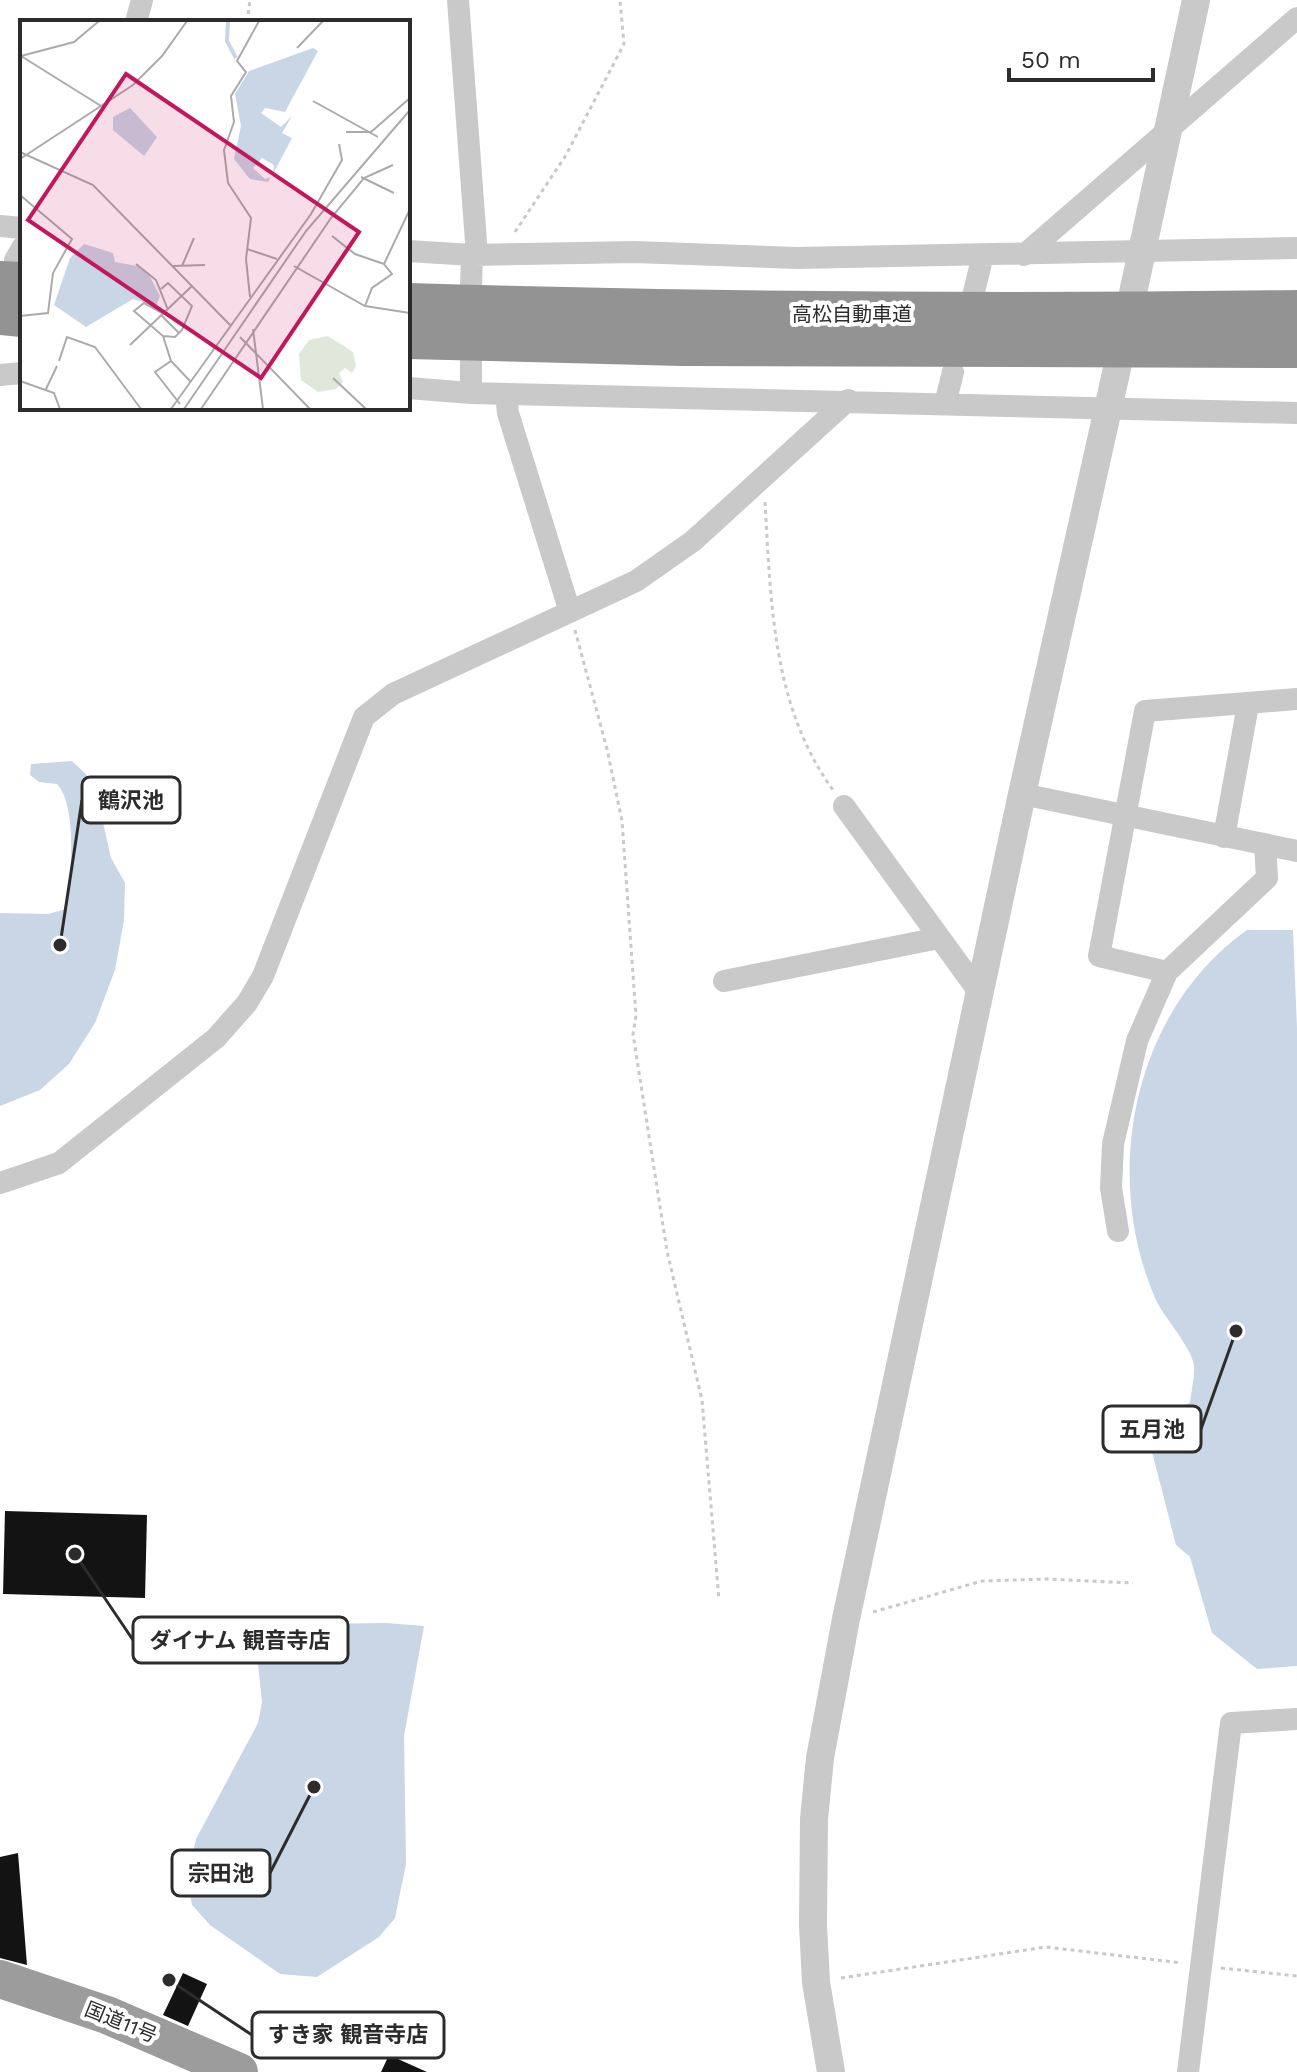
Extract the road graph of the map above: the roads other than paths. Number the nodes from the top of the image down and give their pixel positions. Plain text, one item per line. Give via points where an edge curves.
1 (142, 0) edge
2 (458, 0) edge
3 (1196, 0) edge
4 (1297, 18) edge
5 (137, 20) edge
6 (1168, 128) junction
7 (0, 226) edge
8 (20, 228) edge
9 (1297, 248) edge
10 (410, 251) edge
11 (1141, 252) junction
12 (474, 255) junction
13 (983, 255) junction
14 (1024, 255) junction
15 (471, 287) dead end
16 (1133, 293) dead end
17 (973, 296) dead end
18 (410, 304) edge
19 (1297, 311) edge
20 (0, 314) edge
21 (20, 316) edge
22 (410, 338) edge
23 (1297, 347) edge
24 (471, 359) dead end
25 (1118, 364) dead end
26 (953, 372) dead end
27 (20, 373) edge
28 (0, 375) edge
29 (410, 388) edge
30 (471, 393) junction
31 (506, 394) junction
32 (848, 400) junction
33 (945, 404) junction
34 (1106, 409) junction
35 (1297, 413) edge
36 (570, 612) junction
37 (1297, 699) edge
38 (1248, 705) junction
39 (1022, 794) junction
40 (844, 806) road end
41 (1124, 816) junction
42 (1224, 837) junction
43 (1265, 845) junction
44 (1297, 851) edge
45 (939, 938) junction
46 (1167, 972) junction
47 (724, 981) dead end
48 (979, 992) junction
49 (0, 1183) edge
50 (1118, 1231) dead end
51 (1297, 1719) edge
52 (0, 1979) edge
53 (239, 2072) edge
54 (831, 2072) edge
55 (1188, 2072) edge

1 - 5 street
2 - 12 street
3 - 6 street
4 - 6 street
6 - 11 street
6 - 14 street
7 - 8 street
9 - 11 street
10 - 12 street
11 - 14 street
11 - 16 street
12 - 13 street
12 - 15 street
13 - 14 street
13 - 17 street
18 - 19 highway, 高松自動車道 via 710,313
20 - 21 highway
22 - 23 highway, 高松自動車道 via 697,346
24 - 30 street
25 - 34 street
26 - 33 street
27 - 28 street
29 - 30 street
30 - 31 street
31 - 32 street
31 - 36 street
32 - 33 street
32 - 36 street via 693,541 636,581
33 - 34 street
34 - 35 street
34 - 39 street
36 - 49 street via 393,694 364,717 263,976 247,1003 216,1038 59,1163
37 - 38 street
38 - 41 street via 1145,711
38 - 42 street
39 - 41 street
39 - 48 street
40 - 45 street
41 - 42 street
41 - 46 street via 1099,956
42 - 43 street
43 - 44 street
43 - 46 street via 1267,878
45 - 47 street
45 - 48 street
46 - 50 street via 1137,1041 1113,1144 1111,1188
48 - 54 street via 820,1758 814,1819 816,1982
51 - 55 street via 1231,1723
52 - 53 highway, 国道11号 via 107,2015

